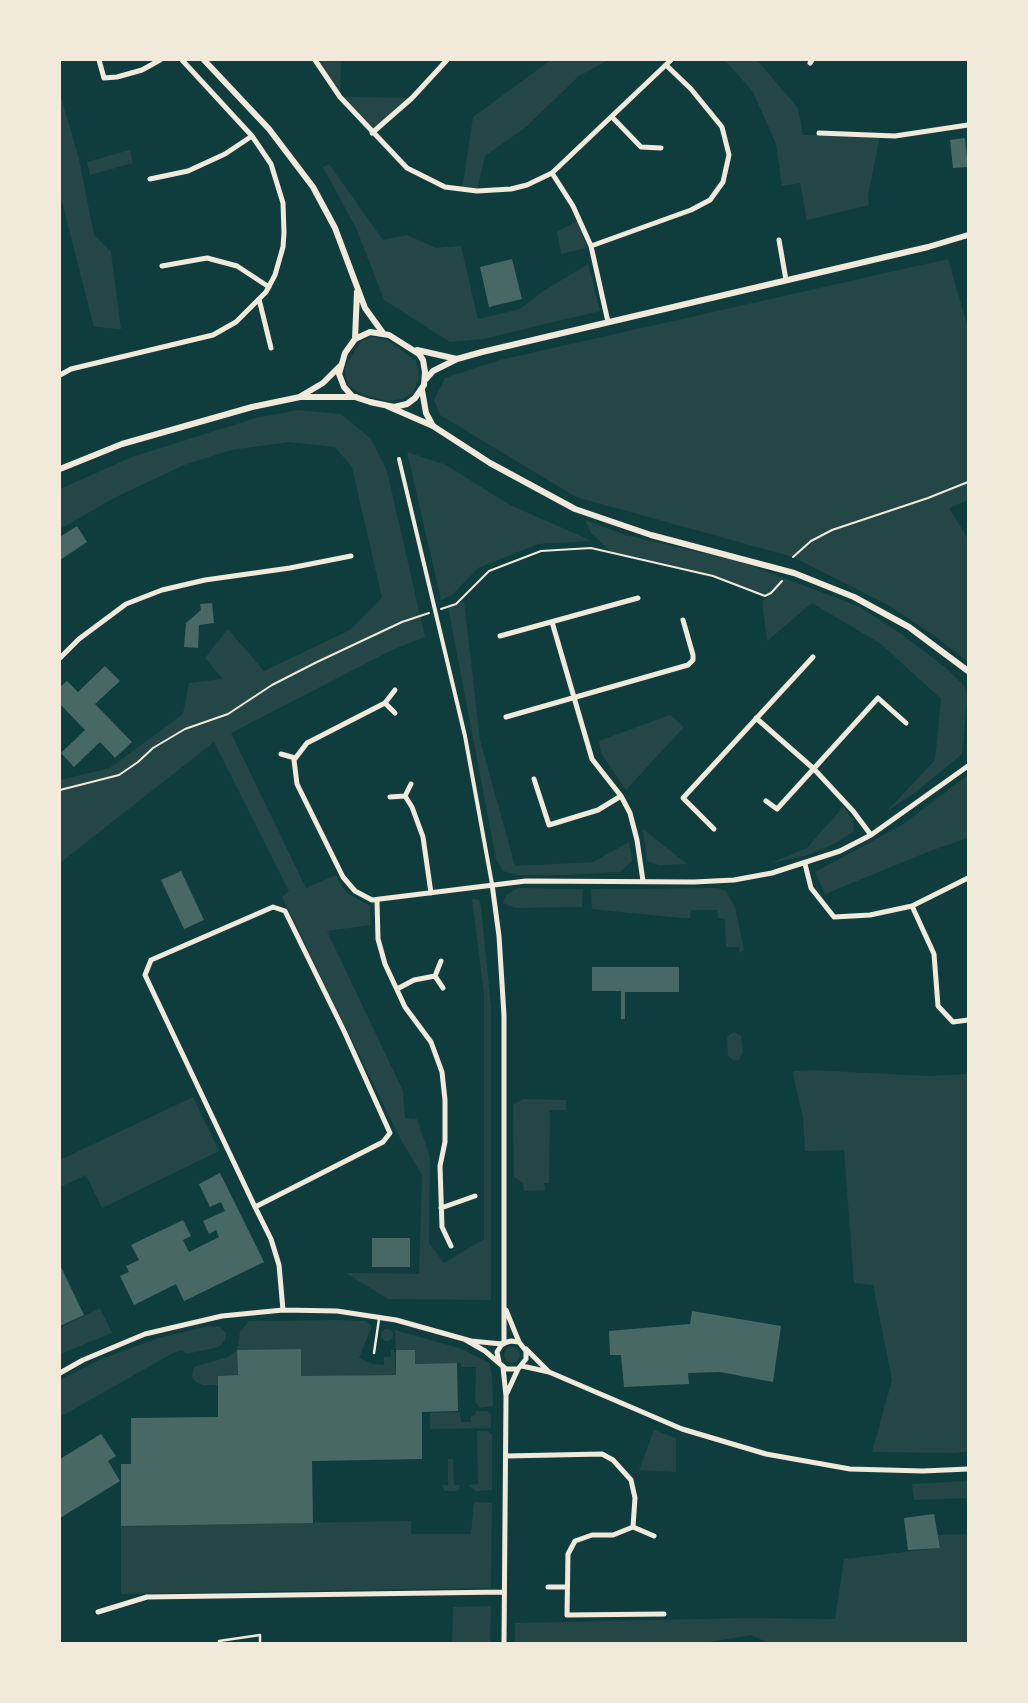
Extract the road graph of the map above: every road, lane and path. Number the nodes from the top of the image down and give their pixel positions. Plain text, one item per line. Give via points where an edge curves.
1 (99, 60) edge
2 (160, 60) edge
3 (182, 60) edge
4 (204, 60) edge
5 (315, 60) edge
6 (447, 60) edge
7 (671, 60) edge
8 (666, 65) junction
9 (612, 117) junction
10 (968, 125) edge
11 (372, 133) junction
12 (819, 133) dead end
13 (252, 136) junction
14 (661, 148) dead end
15 (552, 173) junction
16 (150, 179) dead end
17 (968, 234) edge
18 (779, 240) dead end
19 (591, 246) junction
20 (162, 266) dead end
21 (786, 280) junction
22 (269, 287) junction
23 (357, 290) junction
24 (259, 299) junction
25 (608, 322) junction
26 (383, 333) junction
27 (355, 339) junction
28 (271, 348) dead end
29 (412, 349) junction
30 (457, 359) junction
31 (340, 366) junction
32 (60, 375) edge
33 (426, 379) junction
34 (422, 390) junction
35 (300, 397) junction
36 (356, 397) junction
37 (387, 406) junction
38 (433, 426) junction
39 (399, 459) dead end
40 (60, 469) edge
41 (968, 482) edge
42 (351, 556) dead end
43 (793, 558) dead end
44 (782, 582) dead end
45 (638, 598) dead end
46 (439, 610) dead end
47 (430, 612) dead end
48 (683, 620) dead end
49 (552, 622) junction
50 (500, 636) dead end
51 (813, 657) dead end
52 (60, 658) edge
53 (965, 670) edge
54 (968, 677) edge
55 (395, 690) dead end
56 (572, 697) junction
57 (385, 703) junction
58 (395, 713) dead end
59 (506, 717) dead end
60 (756, 718) junction
61 (906, 723) dead end
62 (281, 754) dead end
63 (294, 758) junction
64 (967, 765) edge
65 (814, 769) junction
66 (534, 779) dead end
67 (411, 784) dead end
68 (60, 790) edge
69 (405, 796) junction
70 (621, 796) junction
71 (390, 797) dead end
72 (766, 801) dead end
73 (714, 829) dead end
74 (871, 835) junction
75 (805, 864) junction
76 (968, 878) edge
77 (643, 881) junction
78 (492, 884) junction
79 (431, 893) junction
80 (377, 900) junction
81 (912, 906) junction
82 (441, 961) dead end
83 (435, 976) junction
84 (443, 988) dead end
85 (396, 989) junction
86 (968, 1020) edge
87 (475, 1196) dead end
88 (255, 1207) junction
89 (441, 1208) junction
90 (451, 1246) dead end
91 (505, 1304) junction
92 (282, 1310) junction
93 (379, 1317) junction
94 (464, 1339) junction
95 (519, 1342) junction
96 (503, 1344) junction
97 (524, 1347) junction
98 (374, 1353) dead end
99 (501, 1364) junction
100 (520, 1368) junction
101 (549, 1372) junction
102 (60, 1373) edge
103 (506, 1396) junction
104 (506, 1456) junction
105 (968, 1468) edge
106 (633, 1527) junction
107 (654, 1536) dead end
108 (548, 1587) dead end
109 (567, 1587) junction
110 (504, 1592) junction
111 (98, 1612) dead end
112 (664, 1614) dead end
113 (219, 1643) edge
114 (260, 1643) edge
115 (504, 1643) edge

1 - 2 street via 104,78 117,78
3 - 13 street
4 - 23 street via 269,129 313,187 336,228
5 - 11 street via 340,97
6 - 11 street via 412,98
7 - 8 street
8 - 9 street
8 - 19 street via 722,127 729,155 723,182 710,200 691,210
9 - 14 street via 641,147
9 - 15 street
10 - 12 street via 895,136
11 - 15 street via 407,168 445,187 471,191 510,189
13 - 16 street via 225,154 188,171
13 - 22 street via 271,164 283,203 283,247
15 - 19 street via 573,206
17 - 21 street via 928,247
18 - 21 street
19 - 25 street
20 - 22 street via 207,258 237,266
21 - 25 street
22 - 24 street
23 - 26 street
23 - 27 street
24 - 28 street
24 - 32 street via 236,322 214,335 71,369
25 - 30 street
26 - 27 street via 370,332
26 - 29 street
27 - 31 street
29 - 30 street
29 - 33 street via 423,360
30 - 33 street via 433,371
31 - 35 street via 323,383
31 - 36 street via 344,387
33 - 34 street
34 - 37 street via 407,404
34 - 38 street via 426,413
35 - 36 street
35 - 40 street via 163,431 88,456
36 - 37 street
37 - 38 street
38 - 53 street via 532,488 585,513 651,535 794,573 854,597 910,627
39 - 78 street via 464,736
41 - 43 path via 832,530 811,541
42 - 52 street via 162,590 126,604 79,639
44 - 46 path via 765,596 713,576 591,548 541,551 489,570 456,604
45 - 49 street
47 - 68 path via 317,662 272,685 228,714 185,729 153,748 119,775
48 - 56 street via 693,655 691,663
49 - 50 street
49 - 56 street
51 - 60 street
53 - 54 street
55 - 57 street
56 - 59 street
56 - 70 street via 592,759
57 - 58 street
57 - 63 street via 316,738
60 - 65 street
60 - 73 street via 684,798
61 - 65 street via 878,698
62 - 63 street
63 - 80 street via 297,784 343,877 363,896
64 - 74 street
65 - 72 street via 777,810
65 - 74 street
66 - 70 street via 548,825 598,810
67 - 69 street
69 - 71 street
69 - 79 street via 418,819
70 - 77 street via 634,826
74 - 75 street
75 - 77 street via 734,880
75 - 81 street via 811,888 834,917 870,915
76 - 81 street
77 - 78 street
78 - 79 street
78 - 91 street via 504,1015
79 - 80 street
80 - 85 street via 380,951
81 - 86 street via 934,954 938,1006 953,1022
82 - 83 street
83 - 84 street
83 - 85 street via 414,980
85 - 89 street via 439,1060 445,1100
87 - 89 street
88 - 88 street via 145,975 151,960 273,906 285,911 390,1133 383,1142
88 - 92 street via 272,1239
89 - 90 street via 442,1228
91 - 95 street
91 - 96 street
92 - 93 street via 337,1310
92 - 102 street via 222,1316 145,1334
93 - 94 street
93 - 98 lane
94 - 96 street
94 - 99 street
95 - 96 street
95 - 97 street
96 - 99 street via 498,1352
97 - 100 street via 527,1355
97 - 101 street
99 - 100 street via 510,1370
99 - 103 street
100 - 101 street
100 - 103 street
101 - 105 street via 682,1429 766,1454 850,1469 923,1471
103 - 104 street
104 - 106 street via 602,1454 613,1460 631,1480 635,1498
104 - 110 street
106 - 107 street
106 - 109 street via 613,1535 592,1535 574,1541 568,1554
108 - 109 street
109 - 112 street via 567,1615
110 - 111 street via 147,1597
110 - 115 street
113 - 114 lane via 260,1635

